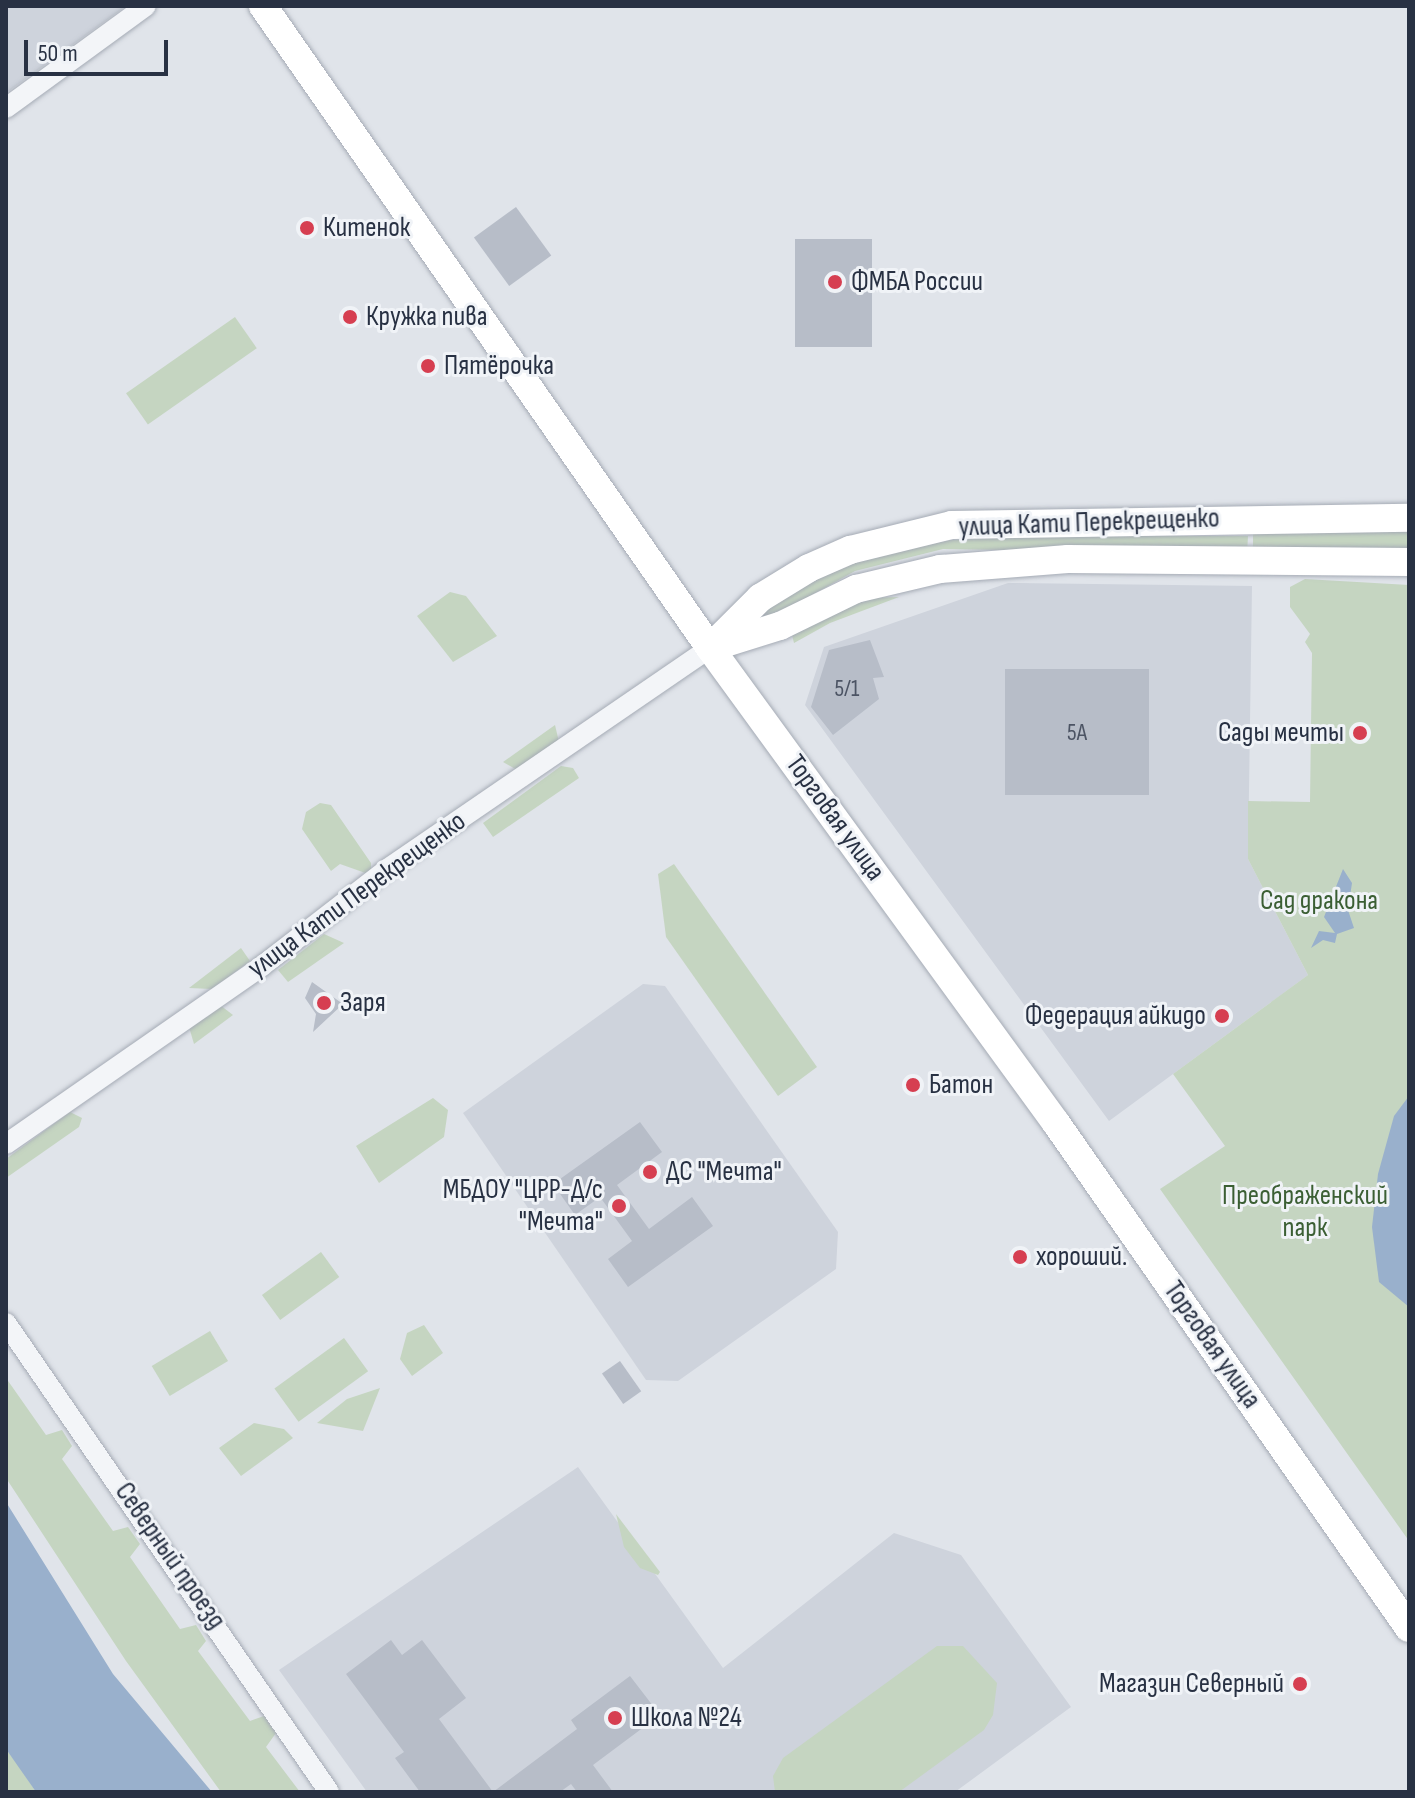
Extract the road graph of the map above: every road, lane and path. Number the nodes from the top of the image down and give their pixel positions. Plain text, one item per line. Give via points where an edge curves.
1 (146, 6) edge
2 (263, 6) edge
3 (6, 108) edge
4 (1409, 518) edge
5 (1409, 562) edge
6 (710, 648) junction
7 (6, 1144) edge
8 (6, 1323) edge
9 (1409, 1628) edge
10 (329, 1792) edge

1 - 3 street
2 - 6 street, Торговая улица
4 - 6 street, улица Кати Перекрещенко via 952,525 850,550 809,568 760,598
5 - 6 street, улица Кати Перекрещенко via 1068,559 940,569 856,589 780,626
6 - 7 street, улица Кати Перекрещенко via 387,869 262,966
6 - 9 street, Торговая улица via 1038,1097
8 - 10 street, Северный проезд

